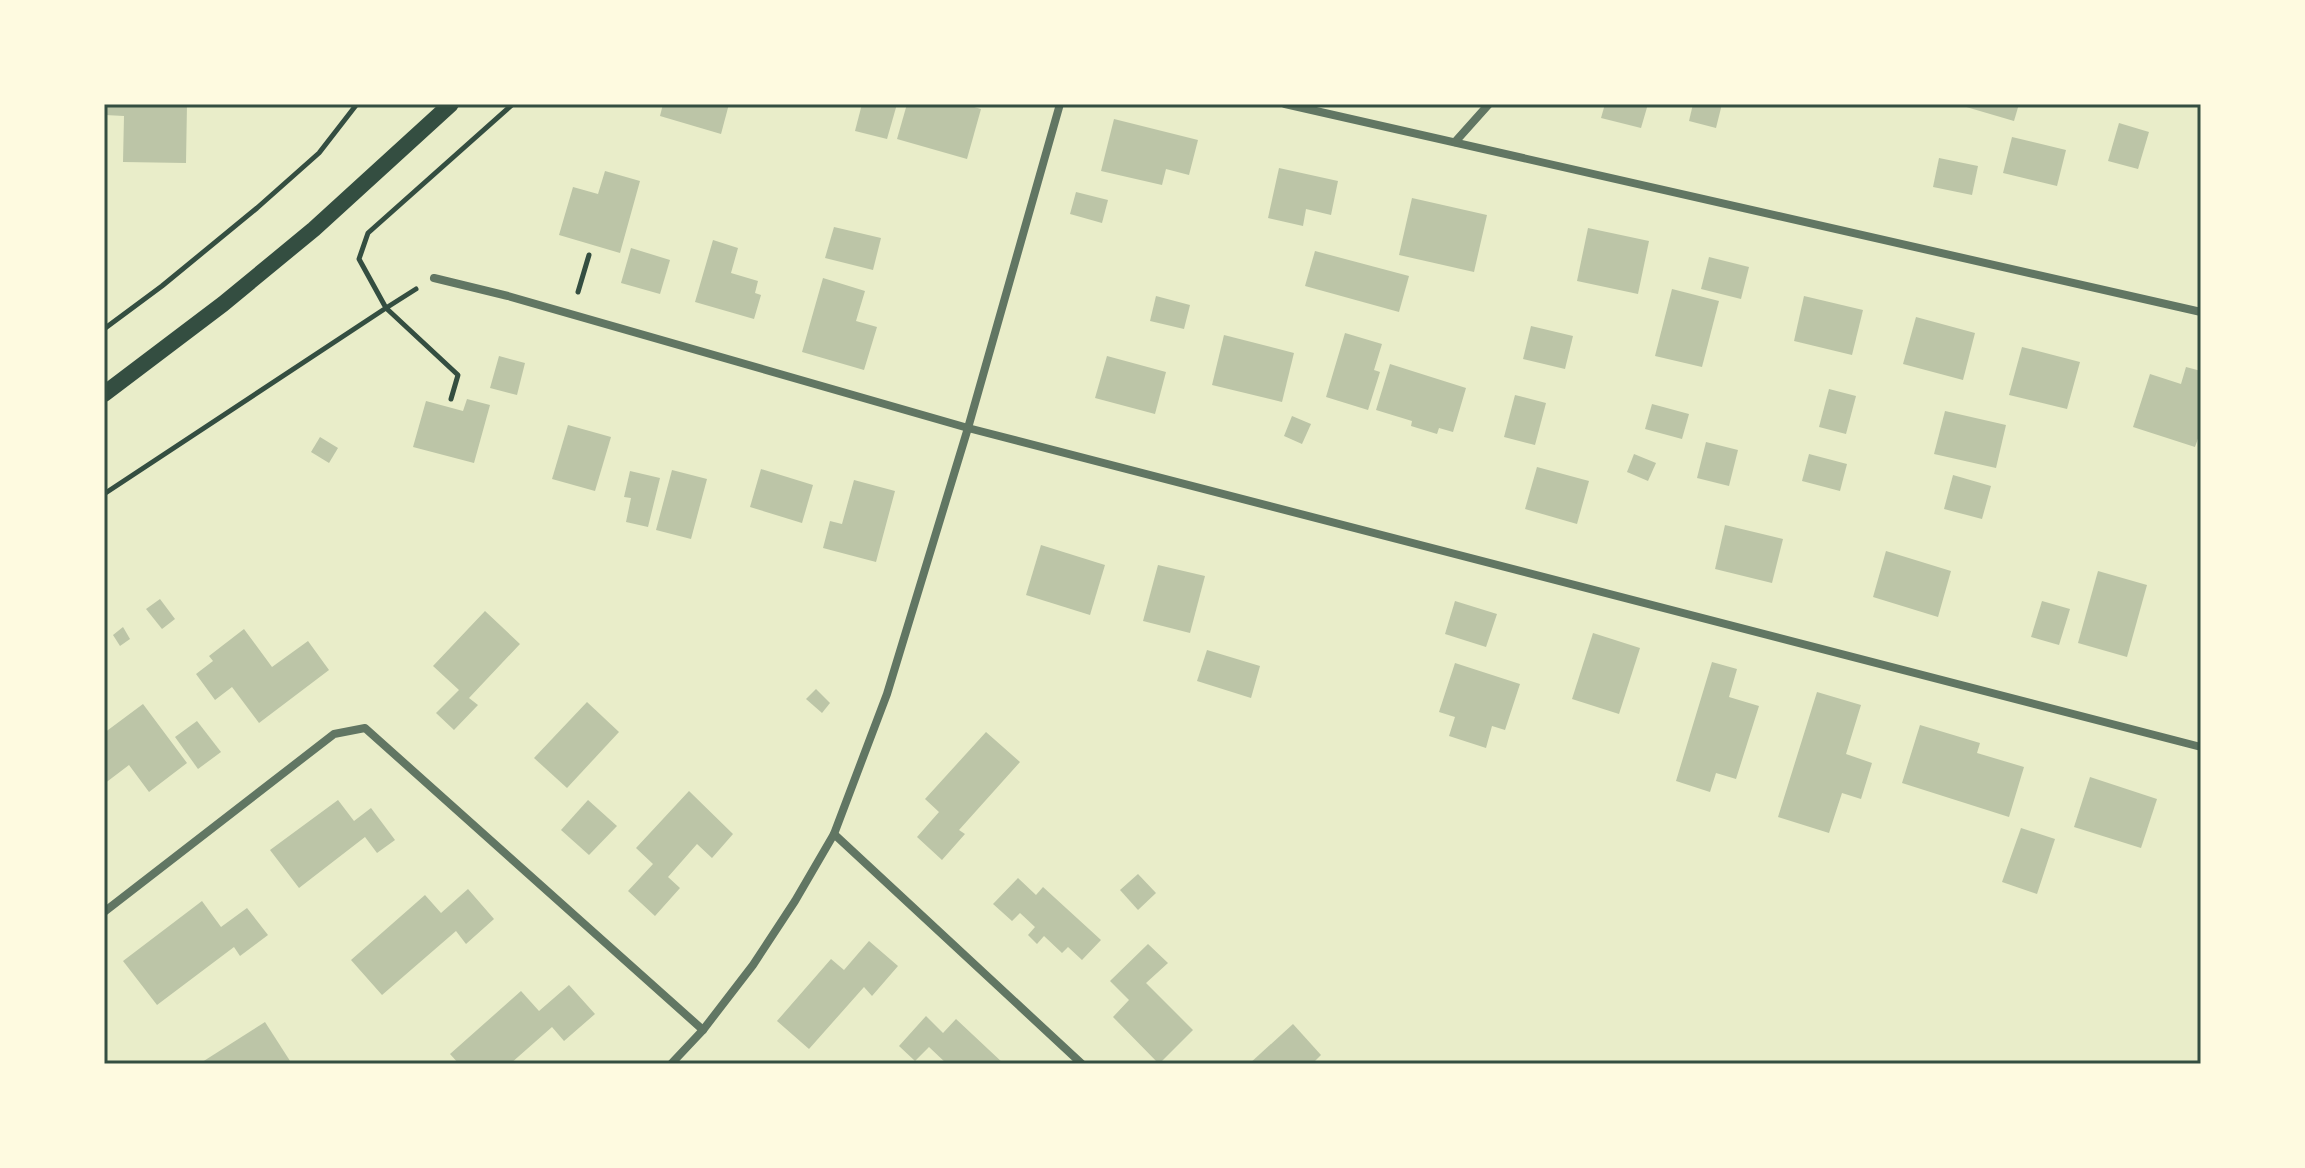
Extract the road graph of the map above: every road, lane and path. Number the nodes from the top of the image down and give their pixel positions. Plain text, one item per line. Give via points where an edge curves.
1 (357, 104) edge
2 (451, 104) edge
3 (513, 104) edge
4 (1060, 104) edge
5 (1285, 104) edge
6 (1489, 104) edge
7 (1455, 142) junction
8 (589, 255) dead end
9 (434, 278) joint
10 (386, 308) junction
11 (2201, 312) edge
12 (571, 314) junction
13 (104, 329) edge
14 (104, 394) edge
15 (451, 399) dead end
16 (968, 428) junction
17 (104, 494) edge
18 (2201, 747) edge
19 (834, 834) junction
20 (104, 912) edge
21 (703, 1030) junction
22 (671, 1064) edge
23 (1082, 1064) edge

1 - 13 path via 319,153
2 - 14 main road via 314,229
3 - 10 path via 368,233 359,259
4 - 16 street
5 - 7 street
6 - 7 street
7 - 11 street
8 - 12 path
9 - 10 path
9 - 12 street
10 - 15 path via 458,375
10 - 17 path
12 - 16 street
16 - 18 street
16 - 19 street via 887,694
19 - 21 street via 753,965
19 - 23 street
20 - 21 street via 334,734 365,728
21 - 22 street

